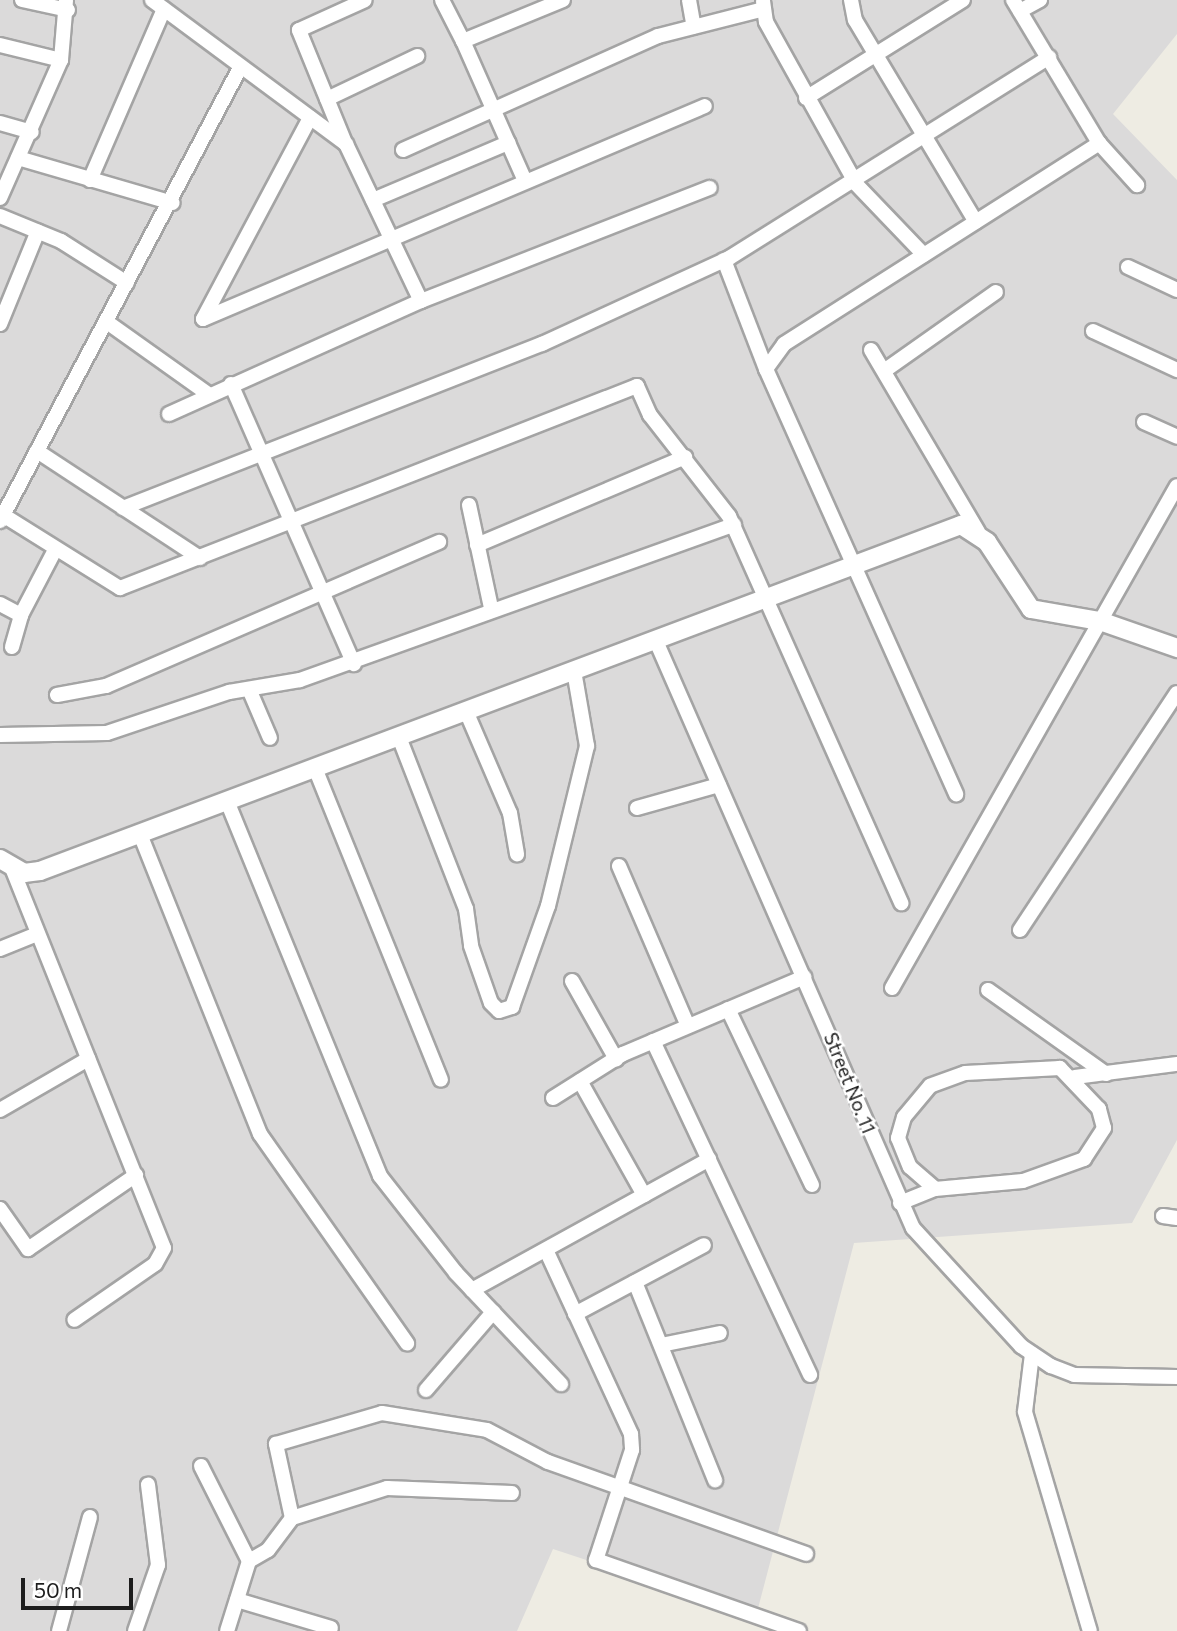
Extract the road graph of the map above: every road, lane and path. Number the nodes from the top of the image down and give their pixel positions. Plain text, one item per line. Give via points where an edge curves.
1 (22, 0) edge
2 (365, 0) edge
3 (442, 0) edge
4 (689, 0) edge
5 (851, 0) edge
6 (963, 0) edge
7 (1040, 0) edge
8 (554, 2) edge
9 (158, 4) edge
10 (764, 4) edge
11 (67, 5) edge
12 (1017, 5) edge
13 (694, 27) junction
14 (463, 41) junction
15 (0, 45) edge
16 (876, 55) junction
17 (417, 56) dead end
18 (1049, 57) junction
19 (61, 60) junction
20 (240, 68) junction
21 (806, 98) junction
22 (327, 99) junction
23 (705, 106) dead end
24 (493, 108) junction
25 (310, 118) junction
26 (0, 123) edge
27 (32, 132) junction
28 (925, 137) junction
29 (508, 143) junction
30 (1099, 143) junction
31 (346, 144) junction
32 (402, 150) dead end
33 (18, 158) junction
34 (90, 180) junction
35 (525, 181) junction
36 (856, 184) junction
37 (1137, 185) dead end
38 (710, 188) dead end
39 (0, 198) edge
40 (373, 200) junction
41 (173, 202) junction
42 (0, 216) edge
43 (976, 222) junction
44 (38, 231) junction
45 (391, 237) junction
46 (924, 256) junction
47 (724, 260) junction
48 (1128, 267) dead end
49 (127, 283) junction
50 (1177, 290) edge
51 (996, 292) dead end
52 (421, 301) junction
53 (107, 321) junction
54 (0, 324) edge
55 (1093, 331) dead end
56 (871, 349) dead end
57 (766, 369) junction
58 (1177, 370) edge
59 (884, 371) junction
60 (231, 384) junction
61 (208, 394) junction
62 (169, 414) dead end
63 (1144, 422) dead end
64 (1177, 438) edge
65 (261, 450) junction
66 (37, 451) junction
67 (685, 457) junction
68 (1177, 486) edge
69 (470, 505) dead end
70 (124, 508) junction
71 (1, 518) edge
72 (294, 523) junction
73 (734, 525) junction
74 (978, 532) junction
75 (439, 542) dead end
76 (477, 545) junction
77 (55, 550) junction
78 (200, 558) junction
79 (856, 565) junction
80 (324, 593) junction
81 (766, 599) junction
82 (0, 604) edge
83 (491, 608) junction
84 (21, 615) junction
85 (1100, 621) junction
86 (656, 640) junction
87 (12, 647) dead end
88 (1177, 648) edge
89 (355, 664) junction
90 (574, 671) junction
91 (249, 689) junction
92 (1177, 693) edge
93 (57, 695) dead end
94 (466, 711) junction
95 (0, 735) edge
96 (399, 737) junction
97 (270, 738) dead end
98 (315, 768) junction
99 (719, 785) junction
100 (956, 793) dead end
101 (227, 801) junction
102 (637, 808) dead end
103 (140, 834) junction
104 (517, 854) dead end
105 (4, 864) edge
106 (619, 866) dead end
107 (901, 903) dead end
108 (1020, 930) dead end
109 (37, 934) junction
110 (0, 949) edge
111 (804, 977) junction
112 (572, 981) dead end
113 (892, 988) dead end
114 (988, 990) dead end
115 (728, 1009) junction
116 (688, 1026) junction
117 (653, 1041) junction
118 (88, 1059) junction
119 (616, 1059) junction
120 (1177, 1064) edge
121 (1106, 1074) junction
122 (1075, 1077) junction
123 (441, 1080) dead end
124 (580, 1082) junction
125 (553, 1098) dead end
126 (0, 1110) edge
127 (709, 1159) junction
128 (136, 1175) junction
129 (812, 1185) dead end
130 (935, 1189) junction
131 (644, 1195) junction
132 (900, 1203) junction
133 (0, 1209) edge
134 (704, 1245) dead end
135 (546, 1250) junction
136 (635, 1282) junction
137 (472, 1290) junction
138 (493, 1312) junction
139 (575, 1314) junction
140 (74, 1320) dead end
141 (720, 1333) dead end
142 (407, 1343) dead end
143 (661, 1345) junction
144 (1032, 1354) junction
145 (810, 1375) dead end
146 (1177, 1377) edge
147 (561, 1384) dead end
148 (426, 1390) dead end
149 (201, 1466) dead end
150 (715, 1480) dead end
151 (148, 1485) dead end
152 (621, 1485) junction
153 (512, 1493) dead end
154 (90, 1517) dead end
155 (292, 1518) junction
156 (806, 1554) dead end
157 (249, 1561) junction
158 (237, 1600) junction
159 (331, 1629) dead end
160 (59, 1631) edge
161 (135, 1631) edge
162 (228, 1631) edge
163 (799, 1631) edge
164 (1090, 1631) edge

1 - 11 street
2 - 22 street via 299,30
3 - 14 street
4 - 13 street
5 - 16 street
6 - 16 street
7 - 12 street
8 - 14 street
9 - 20 street
9 - 34 street
10 - 13 street
10 - 21 street
11 - 19 street
12 - 18 street
13 - 24 street via 658,36
14 - 24 street
15 - 19 street
16 - 21 street
16 - 28 street
17 - 22 street
18 - 28 street
18 - 30 street
19 - 27 street
20 - 25 street
20 - 41 street
21 - 36 street
22 - 31 street
23 - 35 street
24 - 29 street
24 - 32 street
25 - 31 street
25 - 45 street via 203,319
26 - 27 street
27 - 33 street
28 - 36 street
28 - 43 street
29 - 35 street
29 - 40 street
30 - 37 street
30 - 43 street
31 - 40 street
33 - 34 street
33 - 39 street
34 - 41 street
35 - 45 street
36 - 46 street
36 - 47 street
38 - 52 street
40 - 45 street
41 - 49 street
42 - 44 street
43 - 46 street
44 - 49 street
44 - 54 street
45 - 52 street
46 - 57 street via 784,344
47 - 57 street
47 - 65 street via 542,344
48 - 50 street
49 - 53 street
51 - 59 street
52 - 60 street
53 - 61 street
53 - 66 street
55 - 58 street
56 - 59 street
57 - 79 street
59 - 74 street
60 - 61 street
60 - 65 street
61 - 62 street
63 - 64 street
65 - 70 street
65 - 72 street
66 - 70 street
66 - 71 street
67 - 72 street via 634,385
67 - 73 street via 719,497
67 - 76 street
68 - 85 street
69 - 76 street
70 - 78 street
71 - 77 street
72 - 78 street
72 - 80 street
73 - 81 street
73 - 83 street
74 - 79 street via 961,525
74 - 85 street via 1031,609
75 - 80 street
76 - 83 street
77 - 78 street via 120,588
77 - 84 street
79 - 81 street
79 - 100 street
80 - 89 street
80 - 93 street via 106,686
81 - 86 street
81 - 107 street
82 - 84 street
83 - 89 street
84 - 87 street
85 - 88 street
85 - 113 street
86 - 90 street
86 - 99 street, Street No. 11
89 - 91 street
90 - 94 street
90 - 96 street via 587,746 548,906 512,1007 499,1011 491,1003 471,946 466,909
91 - 95 street via 107,733
91 - 97 street
92 - 108 street
94 - 96 street
94 - 104 street via 510,813
96 - 98 street
98 - 101 street
98 - 123 street
99 - 102 street
99 - 111 street, Street No. 11
101 - 103 street
101 - 137 street via 380,1176
103 - 105 street via 40,871
103 - 142 street via 260,1134
105 - 109 street
106 - 116 street
109 - 110 street
109 - 118 street
111 - 115 street
111 - 132 street, Street No. 11
112 - 119 street
114 - 121 street
115 - 116 street
115 - 129 street
116 - 117 street
117 - 119 street
117 - 127 street
118 - 126 street
118 - 128 street
119 - 124 street
120 - 121 street
121 - 122 street
122 - 130 street via 1099,1109 1104,1128 1084,1159 1023,1181
122 - 130 street via 1060,1068 1021,1067 965,1073 930,1086 904,1118 898,1138 910,1167
124 - 125 street
124 - 131 street
127 - 131 street
127 - 145 street
128 - 133 street via 28,1249
128 - 140 street via 162,1240 162,1255
130 - 132 street
131 - 135 street
132 - 144 street, Street No. 11 via 912,1228
134 - 136 street
135 - 137 street
135 - 139 street
136 - 139 street
136 - 143 street
137 - 138 street
138 - 147 street
138 - 148 street
139 - 152 street via 631,1434
141 - 143 street
143 - 150 street
144 - 146 street, Street No. 11 via 1074,1375
144 - 164 street via 1025,1412
149 - 157 street
151 - 161 street via 158,1566
152 - 155 street via 548,1462 487,1430 367,1415 276,1444
152 - 156 street
152 - 163 street via 596,1560
153 - 155 street via 400,1485
154 - 160 street
155 - 157 street via 268,1550
157 - 158 street
158 - 159 street
158 - 162 street

